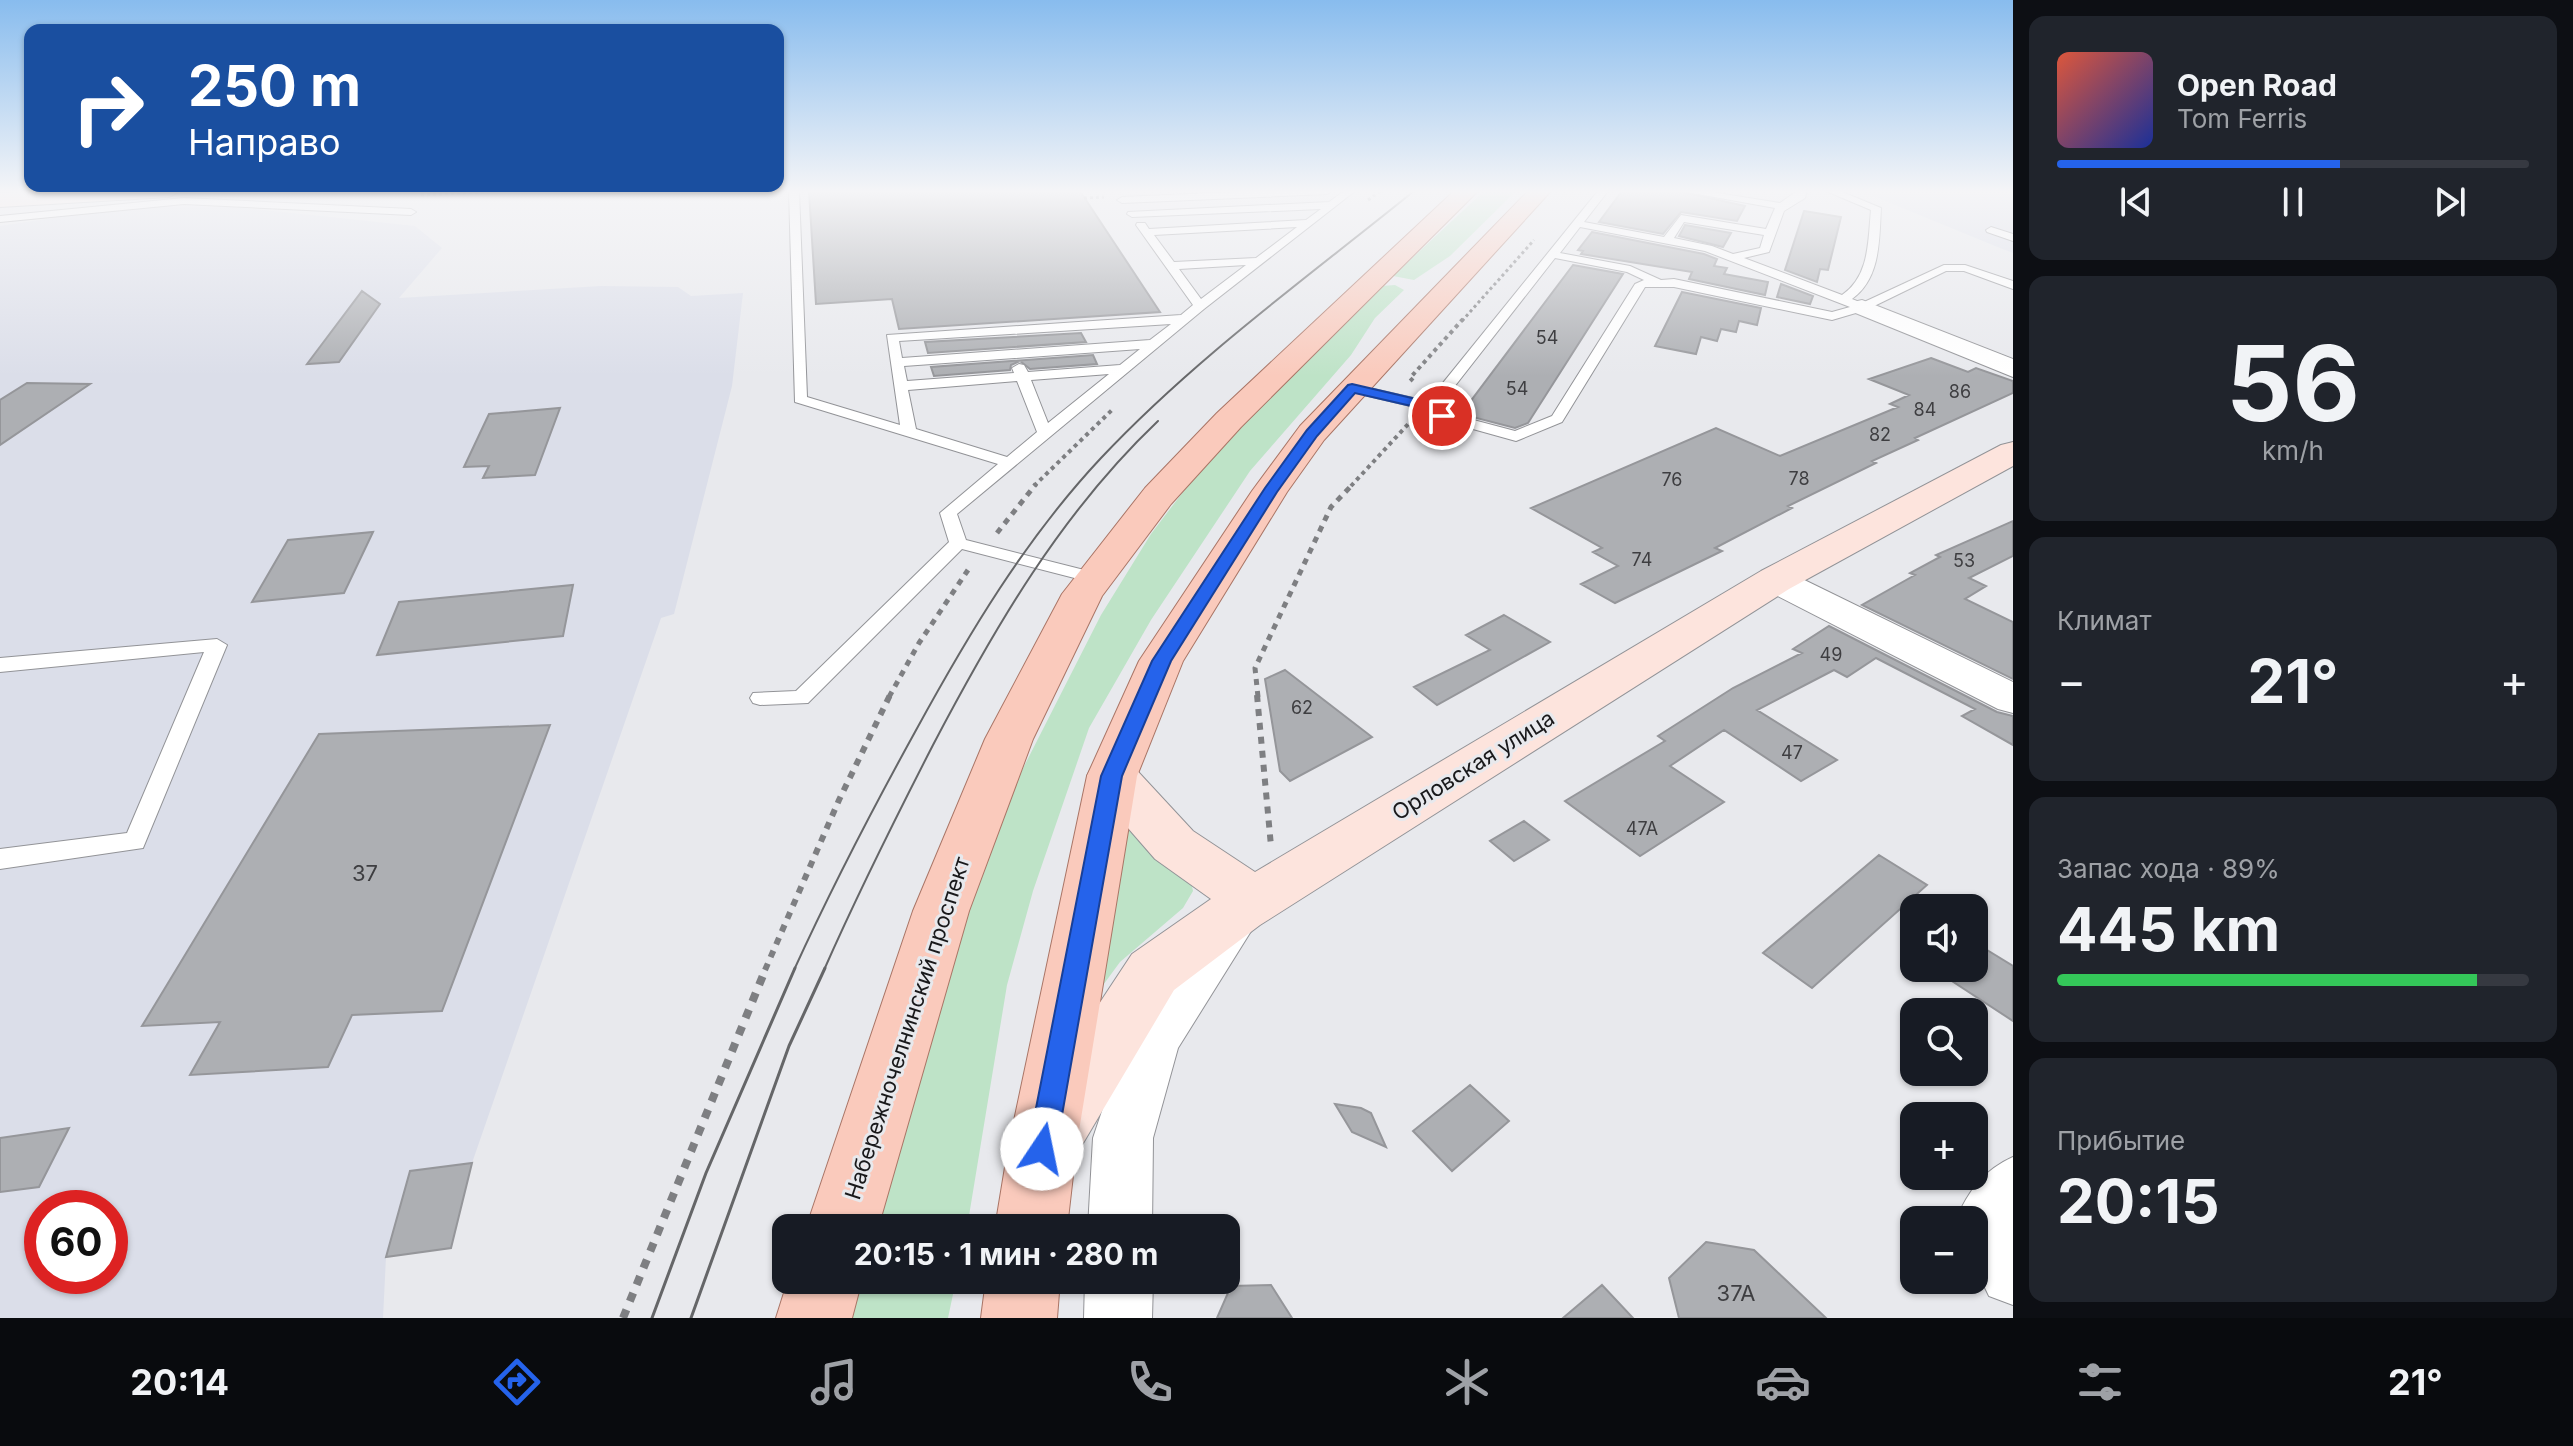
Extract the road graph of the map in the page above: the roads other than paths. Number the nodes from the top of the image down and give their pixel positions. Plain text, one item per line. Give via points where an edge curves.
1 (796, 253) edge
2 (1160, 253) edge
3 (1270, 253) edge
4 (1403, 253) edge
5 (1465, 253) edge
6 (1557, 253) edge
7 (1721, 253) edge
8 (1754, 253) edge
9 (1871, 253) edge
10 (1555, 255) junction
11 (1733, 257) junction
12 (1259, 261) junction
13 (1170, 266) junction
14 (1659, 283) junction
15 (2013, 285) edge
16 (1418, 291) junction
17 (1362, 292) junction
18 (1852, 303) junction
19 (1200, 306) junction
20 (1185, 319) junction
21 (1004, 331) junction
22 (1153, 344) junction
23 (1014, 354) junction
24 (896, 363) junction
25 (1122, 369) junction
26 (2013, 369) edge
27 (1023, 377) junction
28 (901, 386) junction
29 (1352, 388) junction
30 (1424, 405) junction
31 (1044, 431) junction
32 (909, 432) junction
33 (2013, 452) edge
34 (1007, 462) junction
35 (958, 543) junction
36 (1094, 578) junction
37 (1775, 580) junction
38 (0, 665) edge
39 (760, 698) dead end
40 (2013, 699) edge
41 (1112, 776) junction
42 (0, 859) edge
43 (1245, 900) junction
44 (1042, 1149) junction
45 (846, 1214) edge
46 (1033, 1214) edge
47 (1120, 1214) edge
48 (821, 1294) edge
49 (1022, 1294) edge
50 (1119, 1294) edge
51 (814, 1318) edge
52 (1019, 1318) edge
53 (1118, 1318) edge

1 - 32 lane via 800,399
2 - 13 lane
3 - 12 lane
4 - 17 main road, Набережночелнинский проспект
5 - 16 main road
6 - 10 lane
7 - 11 lane
8 - 11 lane
9 - 18 lane via 1869,276
10 - 14 lane via 1630,269
10 - 30 lane via 1439,397
11 - 18 lane
12 - 13 lane
12 - 19 lane
13 - 19 lane
14 - 18 lane via 1832,316
14 - 30 lane via 1641,284 1557,419 1516,436 1442,416
15 - 18 lane via 1965,268 1944,268
16 - 17 main road via 1385,280
16 - 29 main road
17 - 36 main road, Набережночелнинский проспект via 1229,420 1158,496
18 - 26 street
19 - 20 lane
20 - 21 lane
20 - 22 lane
21 - 23 lane
21 - 24 lane via 892,338
22 - 23 lane
22 - 25 lane
23 - 24 lane
23 - 27 lane
24 - 28 lane
25 - 27 lane
25 - 31 lane
27 - 28 lane
27 - 31 lane
28 - 32 lane
29 - 30 lane
29 - 41 main road via 1270,491 1161,661
31 - 34 lane
32 - 34 lane
33 - 37 street, Орловская улица
34 - 35 lane via 948,513
35 - 36 lane
35 - 39 lane via 801,698
36 - 45 main road, Набережночелнинский проспект via 1009,739 941,911
37 - 40 street
37 - 43 street, Орловская улица
38 - 42 lane via 217,645 135,841
41 - 43 street via 1174,845
41 - 44 main road
43 - 44 street via 1153,972
43 - 47 street, Орловская улица via 1152,1039 1123,1138
44 - 46 main road
48 - 51 main road
49 - 52 main road
50 - 53 street

